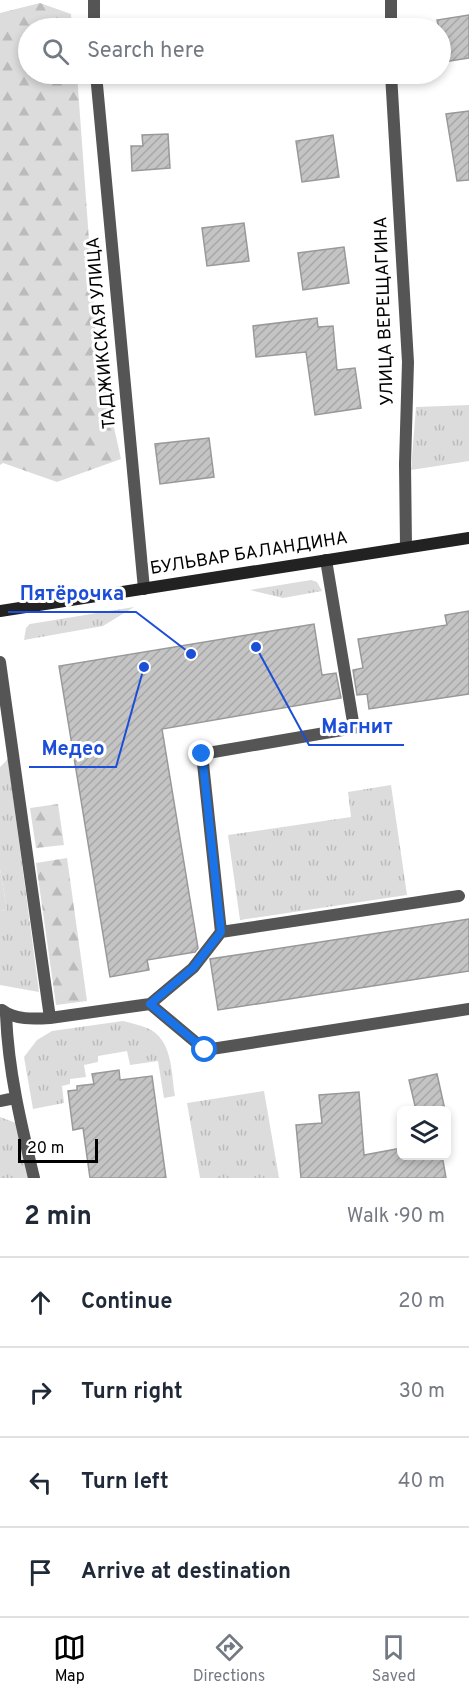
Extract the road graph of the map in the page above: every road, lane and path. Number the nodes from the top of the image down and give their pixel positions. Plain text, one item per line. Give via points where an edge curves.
1 (94, 0) edge
2 (391, 0) edge
3 (94, 18) edge
4 (391, 18) edge
5 (97, 84) edge
6 (392, 84) edge
7 (469, 538) edge
8 (406, 548) junction
9 (326, 560) junction
10 (144, 588) junction
11 (0, 611) edge
12 (0, 662) edge
13 (459, 896) dead end
14 (221, 932) junction
15 (150, 1004) junction
16 (469, 1009) edge
17 (3, 1011) edge
18 (50, 1018) junction
19 (15, 1098) junction
20 (0, 1101) edge
21 (34, 1178) edge

1 - 3 street
2 - 4 street
5 - 10 street, ТАДЖИКСКАЯ УЛИЦА
6 - 8 street, УЛИЦА ВЕРЕЩАГИНА via 408,362
7 - 8 main road, БУЛЬВАР БАЛАНДИНА
8 - 9 main road, БУЛЬВАР БАЛАНДИНА
9 - 10 main road, БУЛЬВАР БАЛАНДИНА
9 - 14 street via 354,728 202,754
10 - 11 main road, БУЛЬВАР БАЛАНДИНА
12 - 18 street
13 - 14 street
14 - 15 street via 193,968
15 - 16 street via 205,1050
15 - 18 street
17 - 18 street via 28,1019
17 - 19 street
19 - 20 street
19 - 21 street

